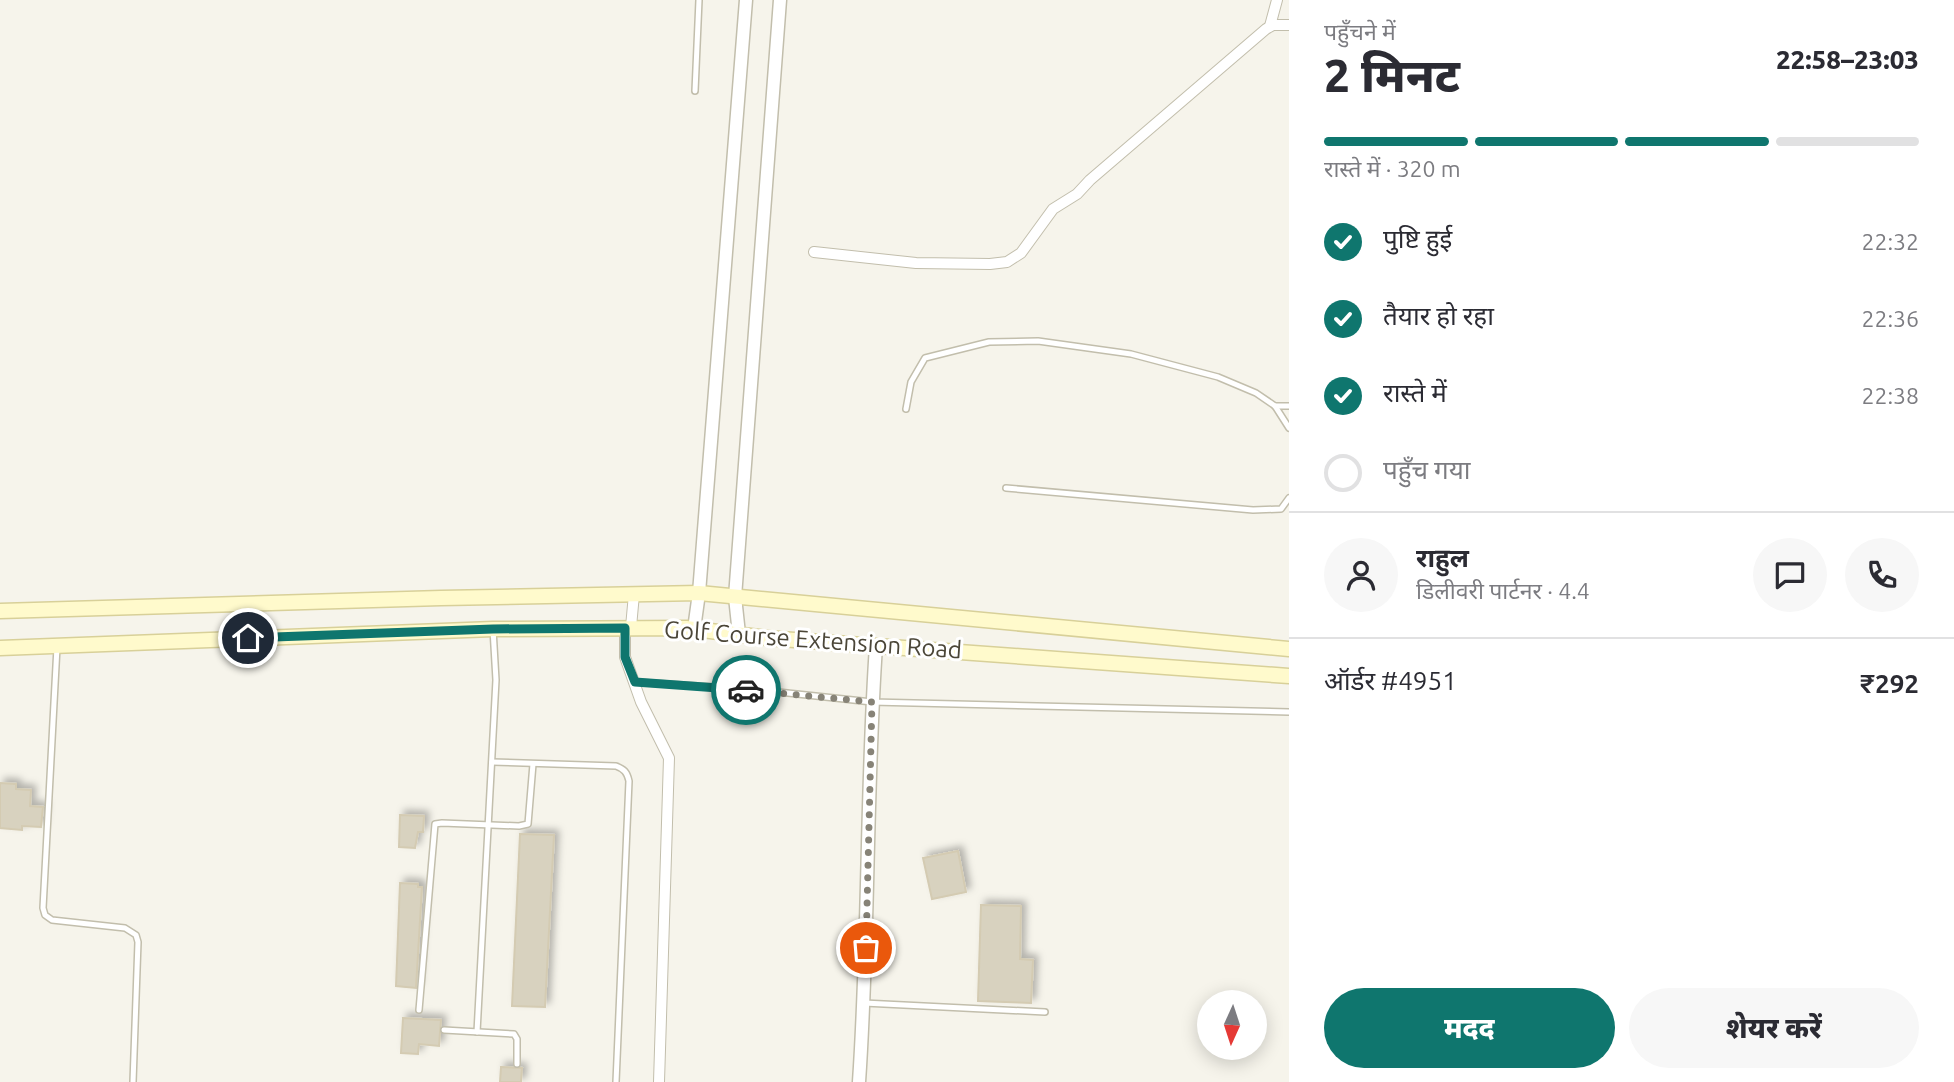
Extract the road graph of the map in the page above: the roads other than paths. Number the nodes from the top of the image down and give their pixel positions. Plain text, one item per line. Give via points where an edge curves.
1 (699, 0) edge
2 (746, 0) edge
3 (780, 0) edge
4 (1277, 0) edge
5 (1289, 25) edge
6 (1270, 26) junction
7 (695, 91) dead end
8 (814, 252) dead end
9 (1275, 406) junction
10 (1289, 406) edge
11 (906, 409) dead end
12 (1289, 428) edge
13 (1006, 488) dead end
14 (1289, 498) edge
15 (699, 593) junction
16 (634, 594) junction
17 (735, 597) junction
18 (0, 611) edge
19 (628, 627) junction
20 (493, 629) junction
21 (694, 629) junction
22 (739, 634) junction
23 (57, 646) junction
24 (876, 646) junction
25 (0, 648) edge
26 (1289, 649) edge
27 (1289, 676) edge
28 (635, 682) junction
29 (872, 702) junction
30 (1289, 712) edge
31 (492, 762) junction
32 (533, 764) junction
33 (488, 825) junction
34 (864, 1003) junction
35 (419, 1010) dead end
36 (1045, 1012) dead end
37 (444, 1030) dead end
38 (477, 1032) junction
39 (517, 1063) dead end
40 (133, 1082) edge
41 (616, 1082) edge
42 (659, 1082) edge
43 (859, 1082) edge

1 - 7 lane
2 - 15 street
3 - 17 street
4 - 6 street
5 - 6 street
6 - 8 street via 1077,194 1053,209 1021,253 1007,262 916,263
9 - 10 lane
9 - 11 lane via 1218,377 1131,354 1038,341 989,342 925,358 912,382
9 - 12 lane
13 - 14 lane via 1253,510 1280,509
15 - 16 main road
15 - 17 main road
15 - 21 street
16 - 18 main road
16 - 19 street
17 - 22 street
17 - 26 main road
19 - 20 main road, Golf Course Extension Road
19 - 21 main road, Golf Course Extension Road
19 - 28 street via 625,657
20 - 23 main road, Golf Course Extension Road
20 - 31 lane
21 - 22 main road, Golf Course Extension Road
22 - 24 main road, Golf Course Extension Road
23 - 25 main road, Golf Course Extension Road
23 - 40 lane via 43,908 48,918 125,928 138,938
24 - 27 main road, Golf Course Extension Road
24 - 29 street
28 - 29 lane
28 - 42 street via 669,758
29 - 30 lane
29 - 34 street
31 - 32 lane
31 - 33 lane
32 - 33 lane via 528,824
32 - 41 lane via 616,766 623,768 629,781
33 - 35 lane via 434,826
33 - 38 lane
34 - 36 lane
34 - 43 street
37 - 38 lane
38 - 39 lane via 514,1034

